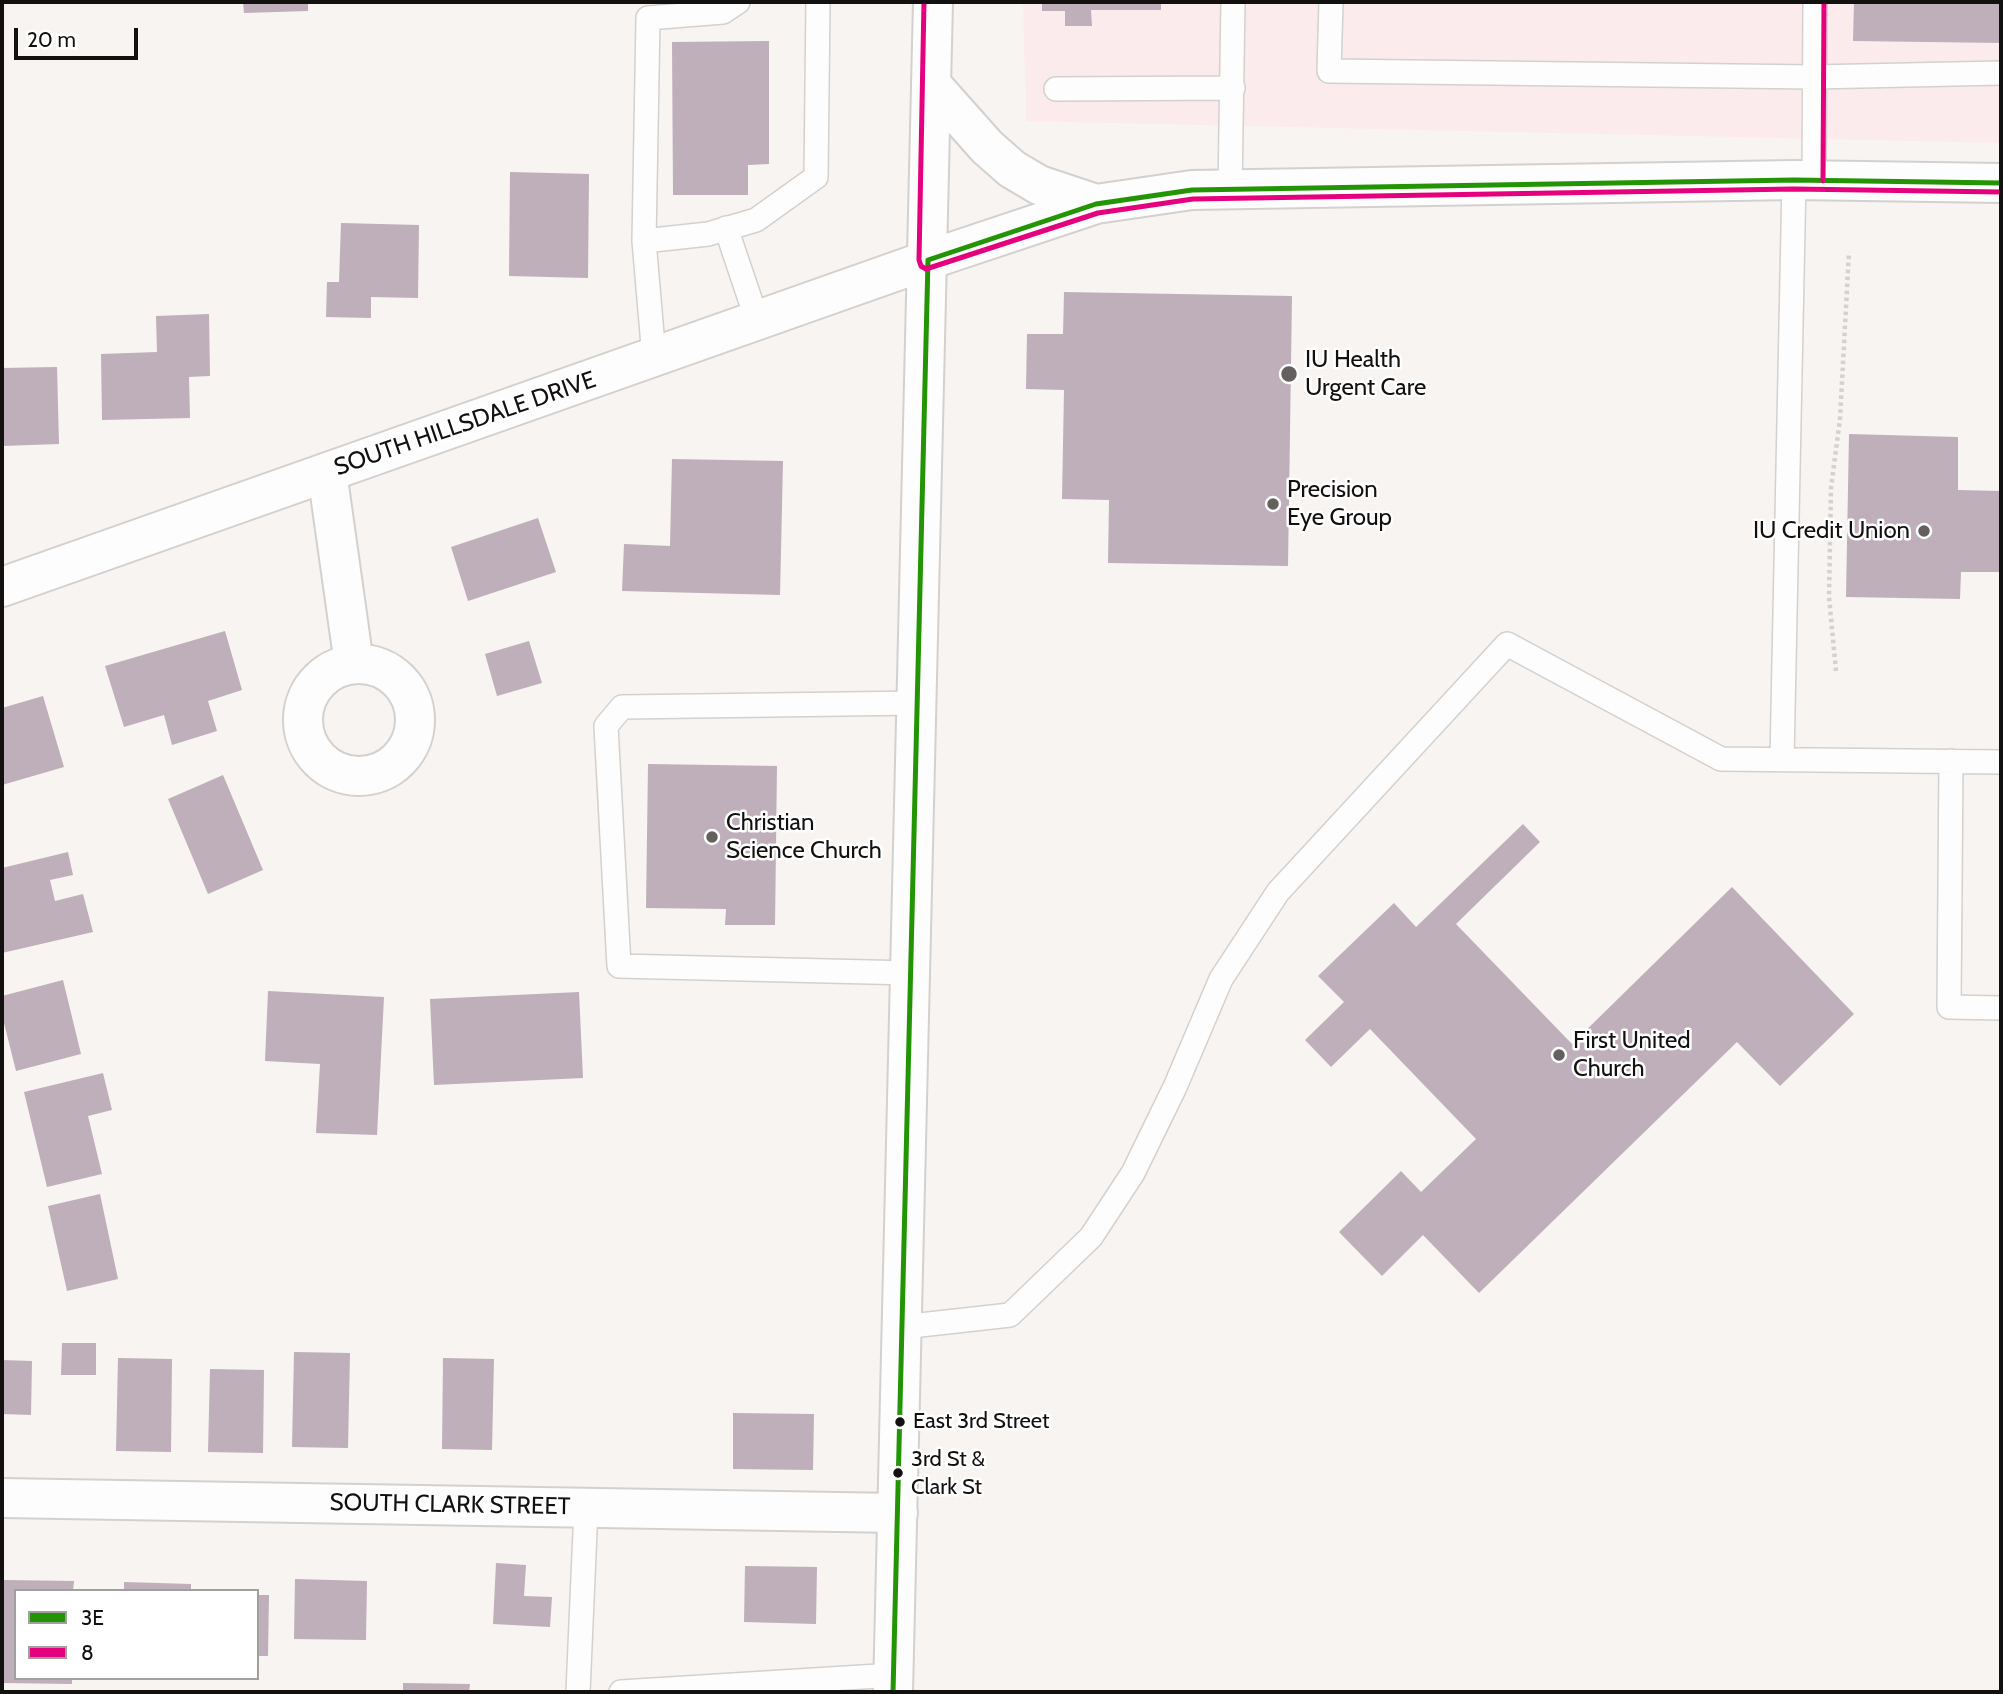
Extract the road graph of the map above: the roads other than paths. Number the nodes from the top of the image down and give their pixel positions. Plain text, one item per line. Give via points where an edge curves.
1 (738, 2) edge
2 (818, 2) edge
3 (933, 2) edge
4 (1233, 2) edge
5 (1331, 2) edge
6 (1815, 2) edge
7 (2001, 73) edge
8 (1814, 77) junction
9 (931, 84) junction
10 (1233, 88) junction
11 (1056, 89) dead end
12 (1804, 180) junction
13 (2001, 183) edge
14 (1230, 190) junction
15 (1096, 204) junction
16 (726, 228) junction
17 (644, 241) junction
18 (928, 260) junction
19 (757, 320) junction
20 (654, 357) junction
21 (327, 472) junction
22 (2, 587) edge
23 (354, 664) dead end
24 (918, 703) junction
25 (1782, 759) junction
26 (1951, 761) junction
27 (2001, 762) edge
28 (911, 973) junction
29 (2001, 1008) edge
30 (902, 1327) junction
31 (2, 1498) edge
32 (586, 1508) junction
33 (898, 1513) junction
34 (894, 1684) edge
35 (578, 1692) edge
36 (621, 1692) edge

1 - 17 lane via 723,12 648,18
2 - 16 lane via 816,177 756,220
3 - 9 street
4 - 10 lane
5 - 8 lane via 1329,71
6 - 8 lane
7 - 8 lane
8 - 12 lane
9 - 15 street via 1012,169 1039,185
9 - 18 street
10 - 11 lane
10 - 14 lane
12 - 13 street, SOUTH HILLSDALE DRIVE
12 - 14 street, SOUTH HILLSDALE DRIVE
12 - 25 lane
14 - 15 street, SOUTH HILLSDALE DRIVE via 1192,190
15 - 18 street, SOUTH HILLSDALE DRIVE
16 - 17 lane
16 - 19 lane
17 - 20 lane
18 - 19 street, SOUTH HILLSDALE DRIVE
18 - 24 street
19 - 20 street, SOUTH HILLSDALE DRIVE
20 - 21 street, SOUTH HILLSDALE DRIVE
21 - 22 street, SOUTH HILLSDALE DRIVE
21 - 23 street
24 - 28 street
24 - 28 lane via 622,707 606,726 619,966
25 - 26 lane
25 - 30 lane via 1721,759 1507,644 1278,892 1221,979 1133,1173 1091,1237 1010,1315
26 - 27 lane
26 - 29 lane via 1949,1007
28 - 30 street
30 - 33 street
31 - 32 street, SOUTH CLARK STREET
32 - 33 street, SOUTH CLARK STREET
32 - 35 lane
33 - 34 street
34 - 36 lane

